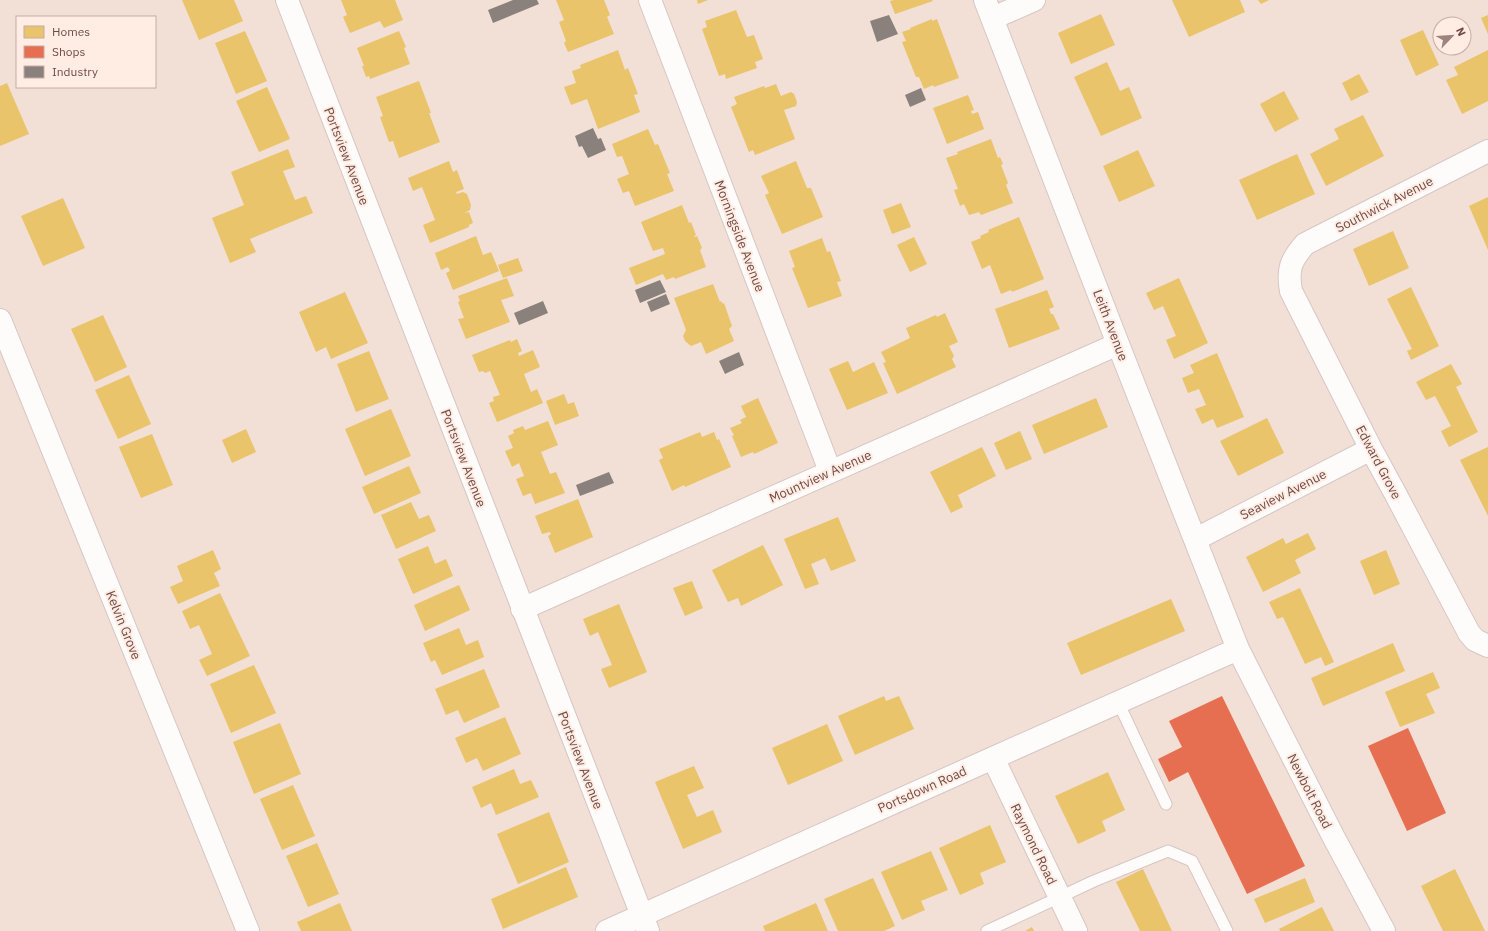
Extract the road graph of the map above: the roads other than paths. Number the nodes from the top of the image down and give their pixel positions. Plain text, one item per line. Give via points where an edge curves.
1 (287, 0) edge
2 (650, 0) edge
3 (1034, 0) edge
4 (989, 9) edge
5 (1488, 151) edge
6 (1291, 267) joint
7 (0, 320) edge
8 (1118, 344) junction
9 (1371, 449) junction
10 (830, 472) junction
11 (1196, 539) junction
12 (522, 609) junction
13 (1488, 646) edge
14 (1238, 649) junction
15 (1118, 702) junction
16 (992, 758) junction
17 (1166, 804) dead end
18 (1059, 896) junction
19 (645, 923) edge
20 (248, 931) edge
21 (607, 931) edge
22 (987, 931) edge
23 (1076, 931) edge
24 (1227, 931) edge
25 (1384, 931) edge

1 - 12 street, Portsview Avenue
2 - 10 street, Morningside Avenue
3 - 4 street
4 - 8 street, Leith Avenue
5 - 6 street, Southwick Avenue via 1305,244
6 - 9 street, Edward Grove via 1291,291
7 - 20 street, Kelvin Grove
8 - 10 street, Mountview Avenue
8 - 11 street, Leith Avenue
9 - 11 street, Seaview Avenue
9 - 13 street, Edward Grove via 1469,633 1475,640
10 - 12 street, Mountview Avenue
11 - 14 street, Leith Avenue
12 - 19 street, Portsview Avenue
14 - 15 street, Portsdown Road
14 - 25 street, Newbolt Road
15 - 16 street, Portsdown Road
15 - 17 lane
16 - 18 street, Raymond Road
16 - 19 street, Portsdown Road
18 - 22 lane
18 - 23 street, Raymond Road
18 - 24 lane via 1168,851 1192,861
19 - 21 street, Portsdown Road

